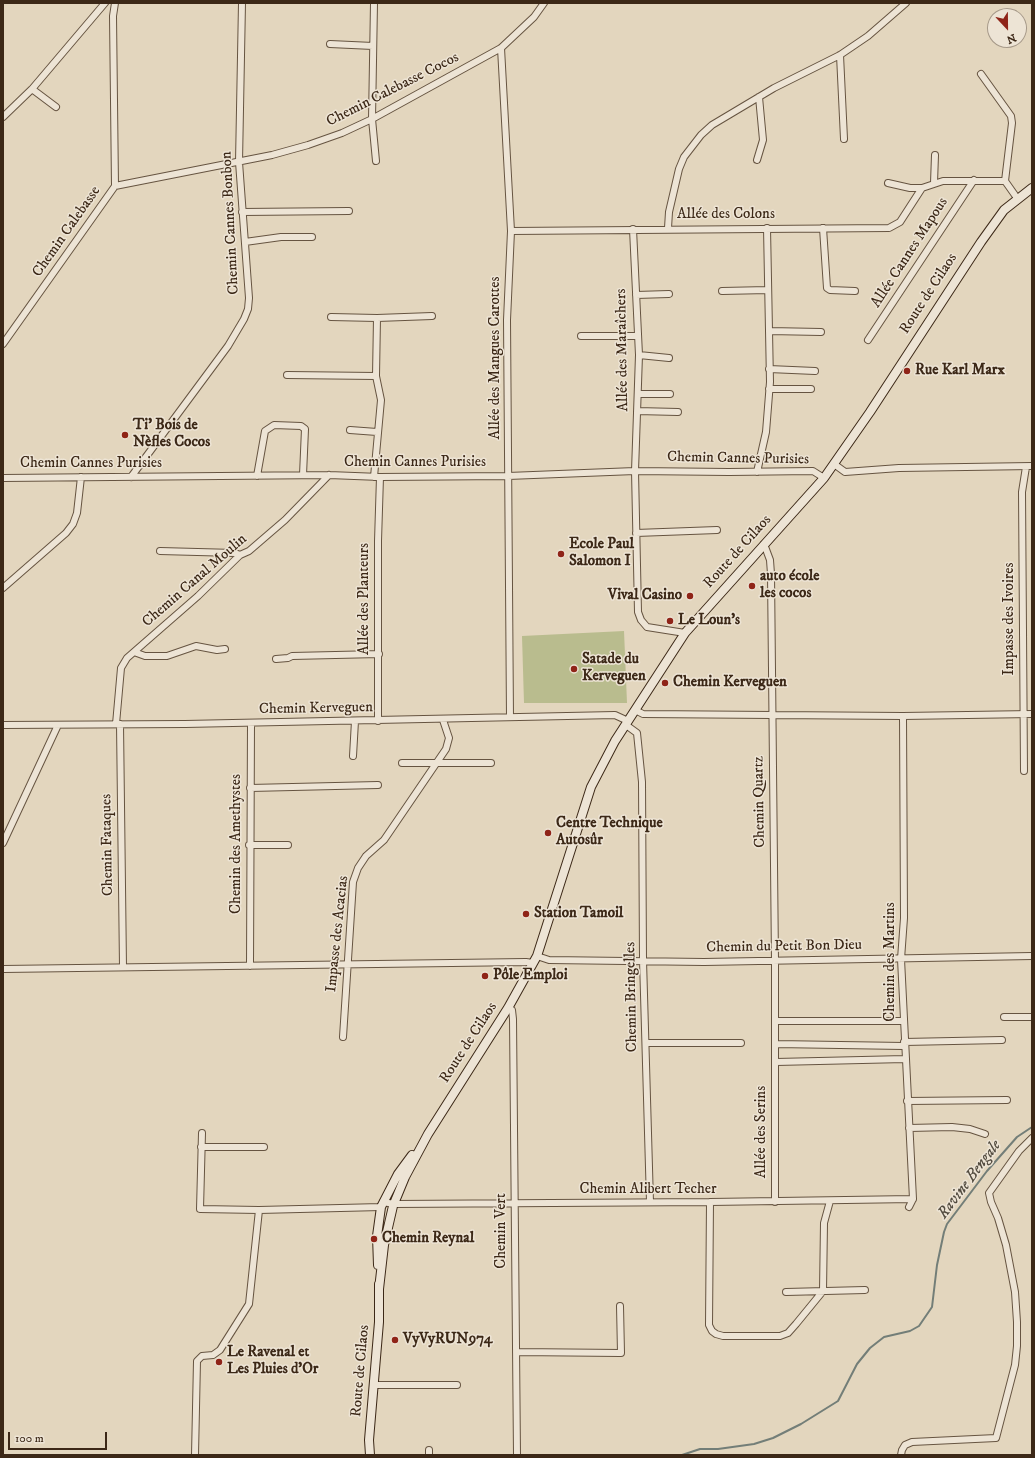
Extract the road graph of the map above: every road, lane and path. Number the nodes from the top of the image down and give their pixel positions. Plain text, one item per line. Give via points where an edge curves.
1 (105, 3) edge
2 (115, 3) edge
3 (242, 3) edge
4 (374, 3) edge
5 (544, 3) edge
6 (906, 3) edge
7 (330, 44) dead end
8 (373, 46) junction
9 (501, 48) junction
10 (840, 55) junction
11 (981, 74) dead end
12 (32, 89) junction
13 (759, 97) junction
14 (56, 107) dead end
15 (3, 117) edge
16 (372, 119) junction
17 (844, 139) dead end
18 (935, 155) dead end
19 (758, 160) dead end
20 (376, 161) dead end
21 (239, 162) junction
22 (974, 180) junction
23 (1005, 181) junction
24 (888, 183) dead end
25 (934, 183) junction
26 (115, 186) junction
27 (922, 188) junction
28 (1032, 188) edge
29 (1017, 198) junction
30 (349, 211) dead end
31 (242, 212) junction
32 (668, 228) junction
33 (767, 228) junction
34 (823, 228) junction
35 (633, 229) junction
36 (511, 231) junction
37 (312, 237) dead end
38 (245, 242) junction
39 (768, 290) junction
40 (855, 290) dead end
41 (722, 291) dead end
42 (669, 294) dead end
43 (636, 295) junction
44 (432, 316) dead end
45 (331, 317) dead end
46 (377, 318) junction
47 (769, 331) junction
48 (821, 332) dead end
49 (581, 336) dead end
50 (637, 336) junction
51 (868, 340) dead end
52 (3, 344) edge
53 (639, 355) junction
54 (669, 358) dead end
55 (769, 369) junction
56 (815, 371) dead end
57 (287, 374) dead end
58 (376, 376) junction
59 (769, 389) junction
60 (811, 389) dead end
61 (639, 394) junction
62 (670, 394) dead end
63 (637, 412) junction
64 (678, 412) dead end
65 (350, 430) dead end
66 (378, 432) junction
67 (834, 464) junction
68 (1029, 466) edge
69 (635, 471) junction
70 (757, 472) junction
71 (303, 475) junction
72 (329, 475) junction
73 (257, 476) junction
74 (508, 476) junction
75 (81, 477) junction
76 (131, 477) junction
77 (377, 477) junction
78 (3, 478) edge
79 (824, 478) junction
80 (717, 530) dead end
81 (636, 533) junction
82 (764, 544) junction
83 (160, 551) dead end
84 (240, 555) junction
85 (3, 582) edge
86 (10, 582) junction
87 (3, 588) edge
88 (685, 633) junction
89 (225, 649) dead end
90 (134, 652) junction
91 (379, 654) junction
92 (276, 659) dead end
93 (635, 710) junction
94 (771, 714) junction
95 (1024, 714) junction
96 (1032, 714) edge
97 (903, 716) junction
98 (510, 717) junction
99 (443, 720) junction
100 (355, 721) junction
101 (378, 721) junction
102 (251, 723) junction
103 (627, 723) junction
104 (118, 724) junction
105 (3, 725) edge
106 (58, 725) junction
107 (353, 756) dead end
108 (490, 763) dead end
109 (402, 764) dead end
110 (435, 764) junction
111 (1024, 771) dead end
112 (378, 785) dead end
113 (250, 788) junction
114 (3, 843) edge
115 (249, 845) junction
116 (288, 845) dead end
117 (1032, 956) edge
118 (901, 958) junction
119 (535, 960) junction
120 (643, 960) junction
121 (775, 961) junction
122 (346, 965) junction
123 (250, 966) junction
124 (123, 967) junction
125 (3, 969) edge
126 (508, 1008) junction
127 (1004, 1016) dead end
128 (1032, 1017) edge
129 (776, 1020) junction
130 (903, 1020) junction
131 (343, 1037) dead end
132 (1002, 1040) dead end
133 (741, 1042) dead end
134 (646, 1043) junction
135 (776, 1044) junction
136 (904, 1044) junction
137 (905, 1059) junction
138 (776, 1062) junction
139 (1007, 1100) dead end
140 (907, 1101) junction
141 (909, 1128) junction
142 (202, 1133) dead end
143 (428, 1134) junction
144 (985, 1134) dead end
145 (1032, 1138) edge
146 (201, 1147) junction
147 (264, 1147) dead end
148 (913, 1199) junction
149 (830, 1201) junction
150 (650, 1202) junction
151 (710, 1202) junction
152 (775, 1202) junction
153 (515, 1203) junction
154 (382, 1204) junction
155 (394, 1204) junction
156 (909, 1207) dead end
157 (259, 1210) junction
158 (380, 1253) junction
159 (865, 1290) dead end
160 (822, 1291) junction
161 (786, 1292) dead end
162 (620, 1306) dead end
163 (516, 1352) junction
164 (374, 1385) junction
165 (457, 1385) dead end
166 (194, 1455) edge
167 (370, 1455) edge
168 (517, 1455) edge
169 (901, 1455) edge

1 - 12 street
2 - 26 street, Chemin Calebasse
3 - 21 street, Chemin Cannes Bonbon
4 - 8 street
5 - 9 street, Chemin Calebasse Cocos via 534,17
6 - 10 street via 868,36
7 - 8 street
8 - 16 street
9 - 16 street, Chemin Calebasse Cocos
9 - 36 street, Allée des Mangues Carottes
10 - 13 street
10 - 17 street
11 - 23 street via 1011,116
12 - 14 street
12 - 15 street
13 - 19 street via 763,140
13 - 32 street via 712,125 691,147 679,169
16 - 20 street
16 - 21 street, Chemin Calebasse Cocos via 308,146
18 - 25 street
21 - 26 street, Chemin Calebasse Cocos
21 - 31 street, Chemin Cannes Bonbon
22 - 23 street
22 - 25 street
22 - 51 street, Allée Cannes Mapous
23 - 29 street
24 - 27 street
25 - 27 street
26 - 52 street, Chemin Calebasse
27 - 34 street, Allée des Colons via 900,222 893,226
28 - 29 main road, Route de Cilaos
29 - 67 main road, Route de Cilaos via 1004,210 981,242
30 - 31 street
31 - 38 street, Chemin Cannes Bonbon
32 - 33 street, Allée des Colons
32 - 35 street, Allée des Colons
33 - 34 street, Allée des Colons
33 - 39 street
34 - 40 street via 825,285 830,290
35 - 36 street, Allée des Colons
35 - 43 street, Allée des Maraîchers
36 - 74 street, Allée des Mangues Carottes via 507,320
37 - 38 street via 281,237
38 - 76 street, Chemin Cannes Bonbon via 249,298 244,320 228,346
39 - 41 street
39 - 47 street
42 - 43 street
43 - 50 street, Allée des Maraîchers
44 - 46 street
45 - 46 street
46 - 58 street, Allée des Planteurs
47 - 48 street
47 - 55 street
49 - 50 street
50 - 53 street, Allée des Maraîchers
53 - 54 street
53 - 61 street, Allée des Maraîchers
55 - 56 street
55 - 59 street
57 - 58 street
58 - 66 street, Allée des Planteurs via 381,400
59 - 60 street
59 - 70 street via 766,432
61 - 62 street
61 - 63 street, Allée des Maraîchers
63 - 64 street
63 - 69 street, Allée des Maraîchers
65 - 66 street
66 - 77 street, Allée des Planteurs
67 - 68 street via 845,472 899,468
67 - 79 main road, Route de Cilaos
68 - 95 street, Impasse des Ivoires via 1022,492
69 - 70 street, Chemin Cannes Purisies
69 - 74 street, Chemin Cannes Purisies
69 - 81 street, Allée des Maraîchers
70 - 79 street, Chemin Cannes Purisies via 813,471
71 - 72 street, Chemin Cannes Purisies
71 - 73 street, Chemin Cannes Purisies
71 - 73 street via 305,429 301,426 274,425 265,431
72 - 77 street, Chemin Cannes Purisies
72 - 84 street, Chemin Canal Moulin via 285,520 249,551
73 - 76 street, Chemin Cannes Purisies
74 - 77 street, Chemin Cannes Purisies
74 - 98 street, Allée des Mangues Carottes
75 - 76 street, Chemin Cannes Purisies
75 - 78 street, Chemin Cannes Purisies
75 - 86 street via 77,513 73,524
77 - 91 street, Allée des Planteurs
79 - 82 main road, Route de Cilaos
80 - 81 street
81 - 88 street, Allée des Maraîchers via 638,612 641,620 647,627
82 - 88 main road, Route de Cilaos
82 - 94 street, Chemin Quartz via 770,560 771,574
83 - 84 street
84 - 90 street, Chemin Canal Moulin
85 - 86 street
86 - 87 street
88 - 93 main road, Route de Cilaos
89 - 90 street via 196,646 167,656 142,656
90 - 104 street, Chemin Canal Moulin via 121,668
91 - 92 street via 292,656
91 - 101 street, Allée des Planteurs
93 - 94 street via 643,714
93 - 103 main road, Route de Cilaos
94 - 97 street
94 - 121 street, Chemin Quartz
95 - 96 street
95 - 97 street
95 - 111 street, Impasse des Ivoires
97 - 118 street, Chemin des Martins via 904,918
98 - 99 street, Chemin Kerveguen
98 - 103 street, Chemin Kerveguen via 615,715
99 - 101 street, Chemin Kerveguen
99 - 110 street, Impasse des Acacias via 449,742
100 - 101 street, Chemin Kerveguen
100 - 102 street, Chemin Kerveguen
100 - 107 street
102 - 104 street, Chemin Kerveguen
102 - 113 street, Chemin des Amethystes
103 - 119 main road, Route de Cilaos via 591,787
103 - 120 street, Chemin Bringelles via 637,734 642,782
104 - 106 street, Chemin Kerveguen
104 - 124 street, Chemin Fataques
105 - 106 street, Chemin Kerveguen
106 - 114 street
108 - 110 street
109 - 110 street
110 - 122 street, Impasse des Acacias via 384,840 366,856 358,868 353,882
112 - 113 street
113 - 115 street, Chemin des Amethystes
115 - 116 street
115 - 123 street, Chemin des Amethystes
117 - 118 street, Chemin du Petit Bon Dieu
118 - 121 street, Chemin du Petit Bon Dieu
118 - 130 street, Chemin des Martins
119 - 120 street, Chemin du Petit Bon Dieu
119 - 122 street, Chemin du Petit Bon Dieu
119 - 126 main road, Route de Cilaos
120 - 121 street, Chemin du Petit Bon Dieu
120 - 134 street, Chemin Bringelles
121 - 129 street, Chemin Quartz
122 - 123 street, Chemin du Petit Bon Dieu
122 - 131 street, Impasse des Acacias
123 - 124 street, Chemin du Petit Bon Dieu
124 - 125 street, Chemin du Petit Bon Dieu
126 - 143 main road, Route de Cilaos
126 - 153 street, Chemin Vert via 512,1010 513,1019
127 - 128 street
129 - 130 street
129 - 135 street, Chemin Quartz
130 - 136 street, Chemin des Martins
132 - 136 street
133 - 134 street
134 - 150 street, Chemin Bringelles
135 - 136 street
135 - 138 street, Chemin Quartz
136 - 137 street, Chemin des Martins
137 - 138 street
137 - 140 street, Chemin des Martins
138 - 152 street, Allée des Serins
139 - 140 street
140 - 141 street, Chemin des Martins
141 - 144 street via 958,1128
141 - 148 street, Chemin des Martins
142 - 146 street
143 - 154 main road, Route de Cilaos via 398,1174
143 - 155 main road, Route de Cilaos
145 - 169 street via 1019,1151 989,1193 1006,1245 1015,1292 1017,1322 1015,1365 996,1438 912,1442 905,1445
146 - 147 street
146 - 157 street via 200,1209
148 - 149 street, Chemin Alibert Techer
148 - 156 street, Chemin des Martins
149 - 152 street, Chemin Alibert Techer
149 - 160 street via 823,1231
150 - 151 street, Chemin Alibert Techer
150 - 153 street, Chemin Alibert Techer
151 - 152 street, Chemin Alibert Techer
151 - 160 street via 709,1325 716,1334 780,1336 788,1333
153 - 155 street, Chemin Alibert Techer
153 - 163 street, Chemin Vert
154 - 155 street, Chemin Alibert Techer
154 - 157 street
154 - 158 main road, Route de Cilaos via 377,1236
155 - 158 main road, Route de Cilaos
157 - 166 street via 249,1304 220,1350 213,1355 202,1356 197,1361
158 - 164 main road, Route de Cilaos via 379,1322
159 - 160 street
160 - 161 street
162 - 163 street via 621,1353
163 - 168 street, Chemin Vert
164 - 165 street
164 - 167 main road, Route de Cilaos

